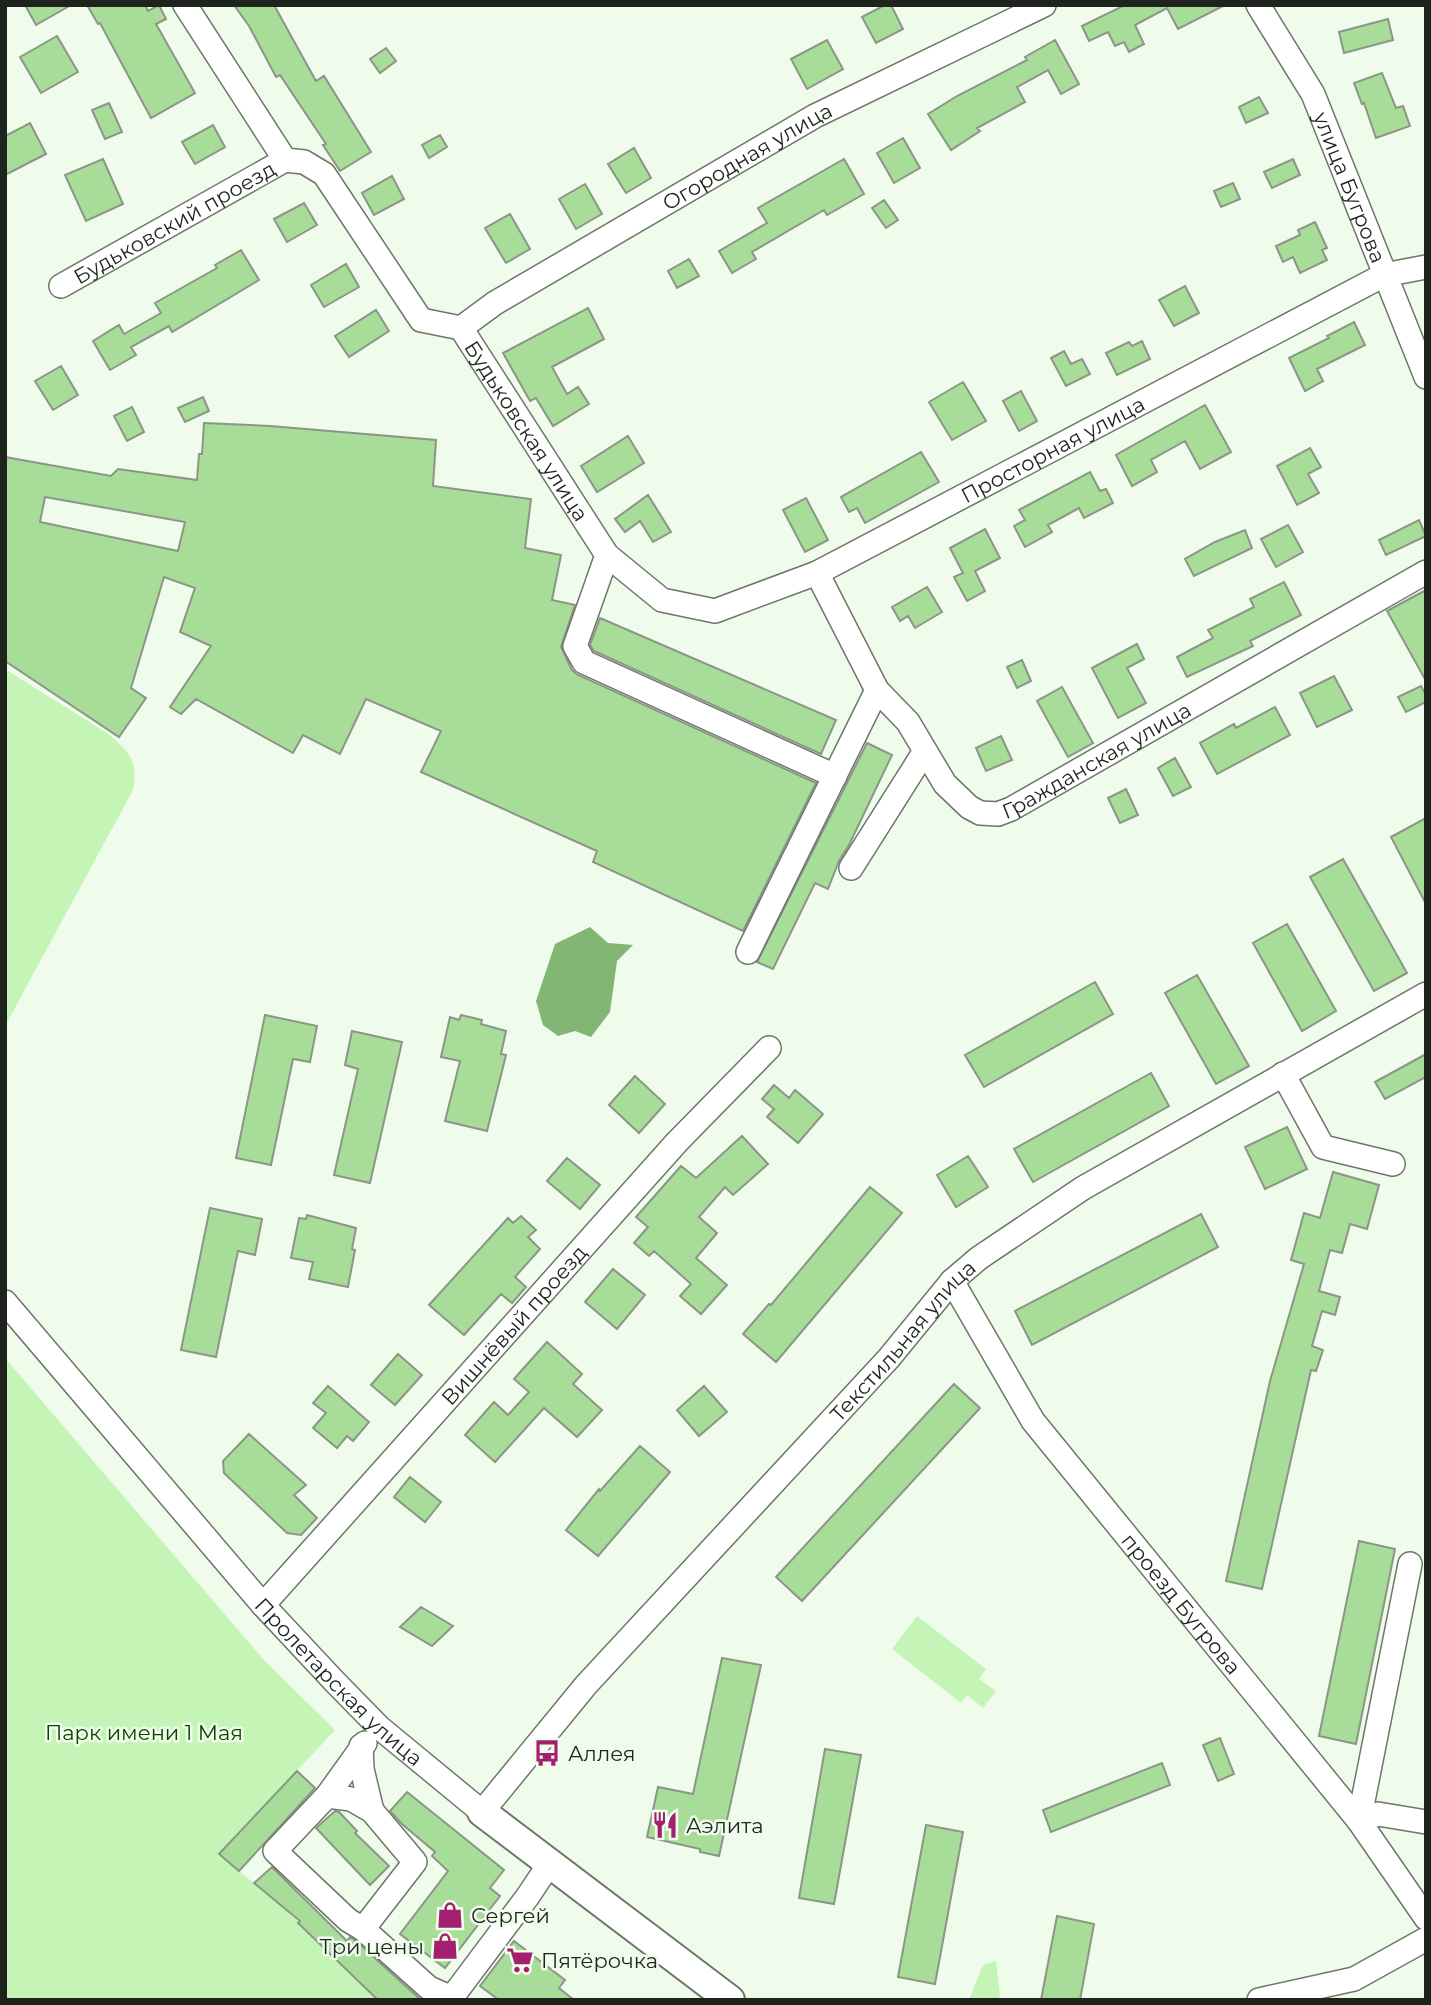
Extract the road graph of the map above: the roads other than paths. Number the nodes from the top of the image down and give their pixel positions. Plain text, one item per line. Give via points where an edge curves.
1 (185, 5) edge
2 (1044, 5) edge
3 (1258, 5) edge
4 (285, 160) junction
5 (1426, 267) edge
6 (1384, 275) junction
7 (61, 286) dead end
8 (461, 328) junction
9 (1426, 377) edge
10 (607, 555) junction
11 (1426, 572) edge
12 (817, 573) junction
13 (715, 611) joint
14 (877, 690) junction
15 (925, 751) junction
16 (835, 776) junction
17 (851, 868) dead end
18 (748, 952) dead end
19 (1426, 995) edge
20 (769, 1048) dead end
21 (1283, 1074) junction
22 (1393, 1164) dead end
23 (952, 1281) junction
24 (5, 1302) edge
25 (1410, 1564) dead end
26 (263, 1605) junction
27 (380, 1728) junction
28 (361, 1746) junction
29 (327, 1796) junction
30 (372, 1811) junction
31 (482, 1812) junction
32 (1359, 1821) junction
33 (1426, 1822) edge
34 (550, 1863) junction
35 (1426, 1918) edge
36 (363, 1929) junction
37 (1426, 1939) edge
38 (457, 1997) edge
39 (730, 2000) edge
40 (1259, 2000) edge

1 - 4 street
2 - 8 street, Огородная улица via 815,116 495,303
3 - 6 street, улица Бугрова via 1313,94
4 - 7 street, Будьковский проезд
4 - 8 street, Будьковская улица via 304,162 324,174 421,320
5 - 6 street, Просторная улица
6 - 9 street, улица Бугрова
6 - 12 street, Просторная улица
8 - 10 street, Будьковская улица
10 - 13 street, Будьковская улица via 662,600
10 - 16 street via 575,646 584,662
11 - 15 street, Гражданская улица via 998,814 969,807 945,784
12 - 13 street, Просторная улица
12 - 14 street, Гражданская улица
14 - 15 street, Гражданская улица via 908,722
14 - 16 street
15 - 17 street
16 - 18 street
19 - 21 street, Текстильная улица
20 - 26 street, Вишнёвый проезд via 677,1142
21 - 22 street via 1323,1147
21 - 23 street, Текстильная улица via 1083,1188
23 - 31 street, Текстильная улица via 888,1358 586,1685
23 - 32 street, проезд Бугрова via 1033,1421
24 - 26 street, Пролетарская улица
25 - 32 street
26 - 27 street, Пролетарская улица
27 - 28 street
27 - 31 street, Пролетарская улица
28 - 29 street
28 - 30 street
29 - 30 street via 351,1799
29 - 36 street via 275,1851
30 - 36 street via 415,1862
31 - 34 main road, Пролетарская улица
32 - 33 street via 1378,1814
32 - 35 street, проезд Бугрова
34 - 38 street
34 - 39 main road, Пролетарская улица
36 - 38 street via 429,1988
37 - 40 street via 1354,1979

